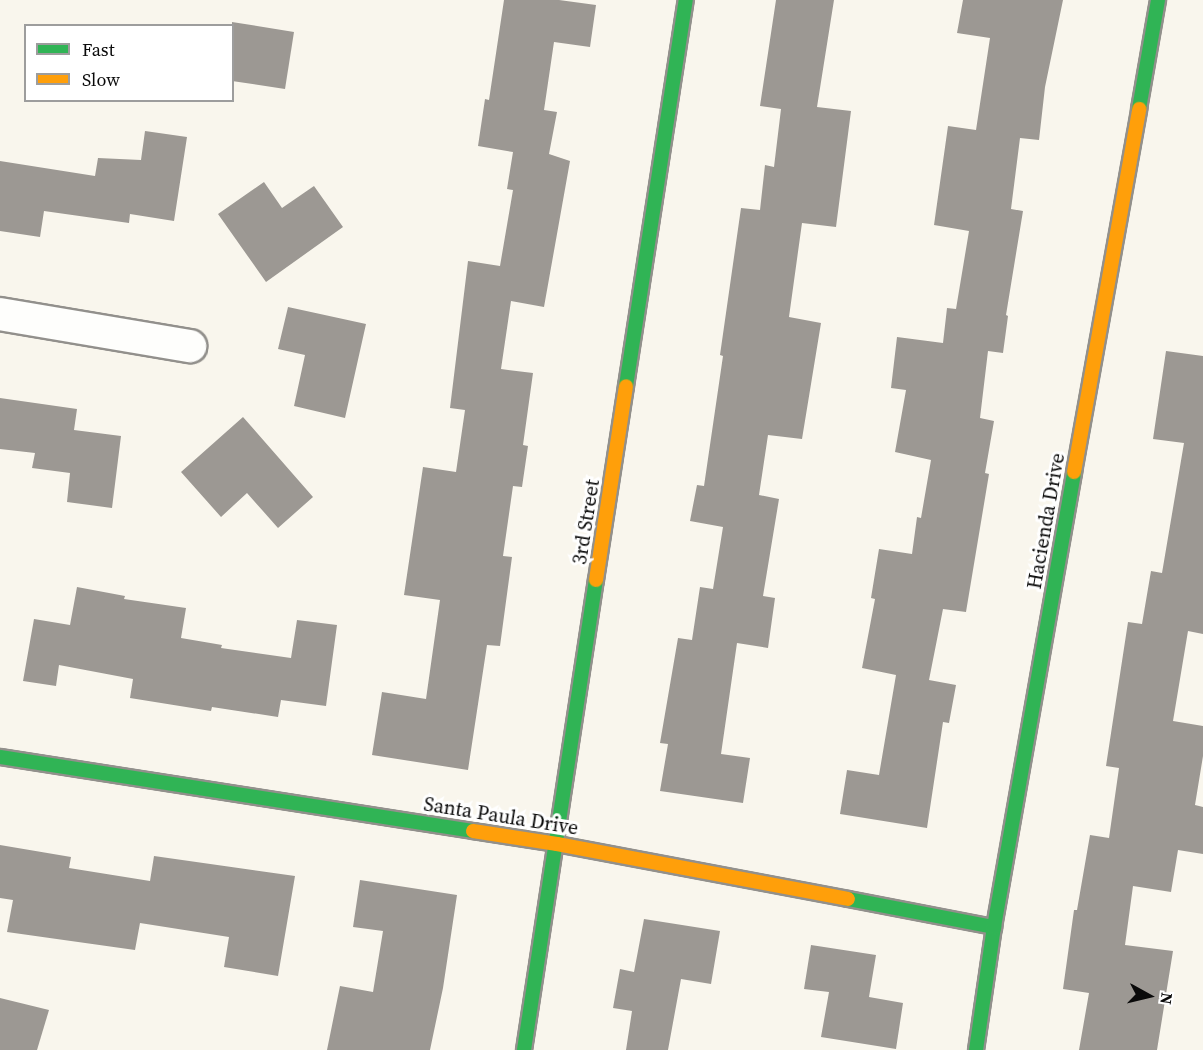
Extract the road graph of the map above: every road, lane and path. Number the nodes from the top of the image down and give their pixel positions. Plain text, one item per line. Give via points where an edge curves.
1 (686, 0) edge
2 (1158, 0) edge
3 (0, 314) edge
4 (190, 346) dead end
5 (0, 757) edge
6 (557, 844) junction
7 (994, 927) junction
8 (524, 1050) edge
9 (976, 1050) edge

1 - 6 street, 3rd Street
2 - 7 street, Hacienda Drive
3 - 4 street
5 - 6 street, Santa Paula Drive
6 - 7 street, Santa Paula Drive
6 - 8 street, 3rd Street
7 - 9 street, Hacienda Drive

